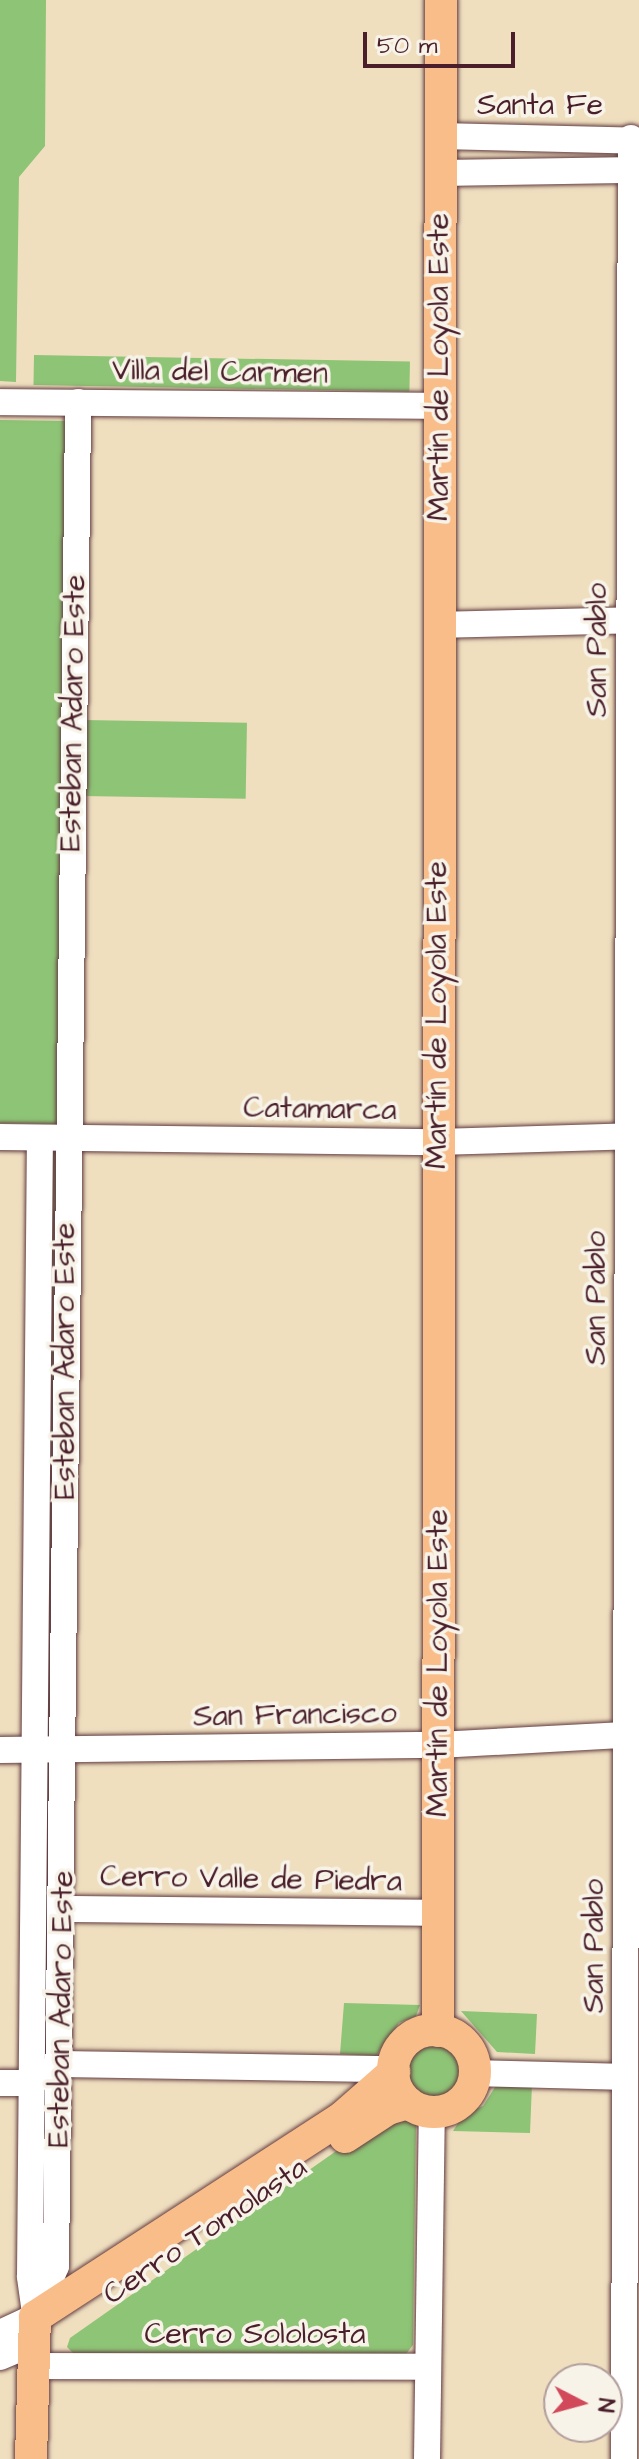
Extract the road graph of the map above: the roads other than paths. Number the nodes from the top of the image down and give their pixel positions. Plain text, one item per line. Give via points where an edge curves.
1 (441, 0) edge
2 (440, 136) junction
3 (635, 140) edge
4 (635, 171) edge
5 (440, 173) junction
6 (0, 402) edge
7 (78, 402) junction
8 (439, 406) junction
9 (634, 620) edge
10 (438, 625) junction
11 (634, 1136) edge
12 (0, 1137) edge
13 (40, 1138) junction
14 (67, 1138) junction
15 (437, 1142) junction
16 (633, 1734) edge
17 (438, 1745) junction
18 (0, 1750) edge
19 (35, 1751) junction
20 (64, 1751) junction
21 (63, 1909) junction
22 (438, 1913) junction
23 (438, 2031) junction
24 (60, 2064) junction
25 (394, 2071) junction
26 (475, 2073) junction
27 (625, 2077) junction
28 (0, 2083) edge
29 (31, 2083) junction
30 (420, 2108) junction
31 (632, 2127) edge
32 (0, 2333) edge
33 (34, 2342) junction
34 (0, 2357) edge
35 (428, 2367) junction
36 (31, 2459) edge
37 (427, 2459) edge
38 (624, 2459) edge

1 - 2 main road, Martín de Loyola Este
2 - 3 street, Santa Fe
2 - 5 main road, Martín de Loyola Este
3 - 4 street, San Pablo
4 - 5 street
4 - 9 street, San Pablo
5 - 8 main road, Martín de Loyola Este
6 - 7 street, Villa del Carmen
7 - 8 street, Villa del Carmen
7 - 14 street, Esteban Adaro Este
8 - 10 main road, Martín de Loyola Este
9 - 10 street
9 - 11 street, San Pablo
10 - 15 main road, Martín de Loyola Este
11 - 15 street, Catamarca
11 - 16 street, San Pablo
12 - 13 street, Catamarca
13 - 14 street, Catamarca
13 - 19 street, Esteban Adaro Este
14 - 15 street, Catamarca
14 - 20 street, Esteban Adaro Este
15 - 17 main road, Martín de Loyola Este
16 - 17 street, San Francisco
16 - 27 street, San Pablo
17 - 20 street, San Francisco
17 - 22 main road, Martín de Loyola Este
18 - 19 street, San Francisco
19 - 20 street, San Francisco
19 - 29 street, Esteban Adaro Este
20 - 21 street, Esteban Adaro Este
21 - 22 street, Cerro Valle de Piedra
21 - 24 street, Esteban Adaro Este
22 - 23 main road, Martín de Loyola Este
23 - 25 main road via 413,2036 403,2045
23 - 26 main road via 461,2040
24 - 25 street
24 - 29 street
24 - 33 street, Esteban Adaro Este via 56,2266
25 - 30 main road
25 - 33 main road, Cerro Tomolasta via 344,2116
26 - 27 street
26 - 30 main road via 458,2105
27 - 31 street, San Pablo
28 - 29 street
29 - 33 street, Esteban Adaro Este
30 - 33 main road, Cerro Tomolasta via 358,2128
30 - 35 street
31 - 38 street, San Pablo
32 - 33 street, Cerro Tomolasta
33 - 34 street, Cerro Tomolasta
33 - 35 street, Cerro Sololosta
33 - 36 main road, Esteban Adaro Este
35 - 37 street

